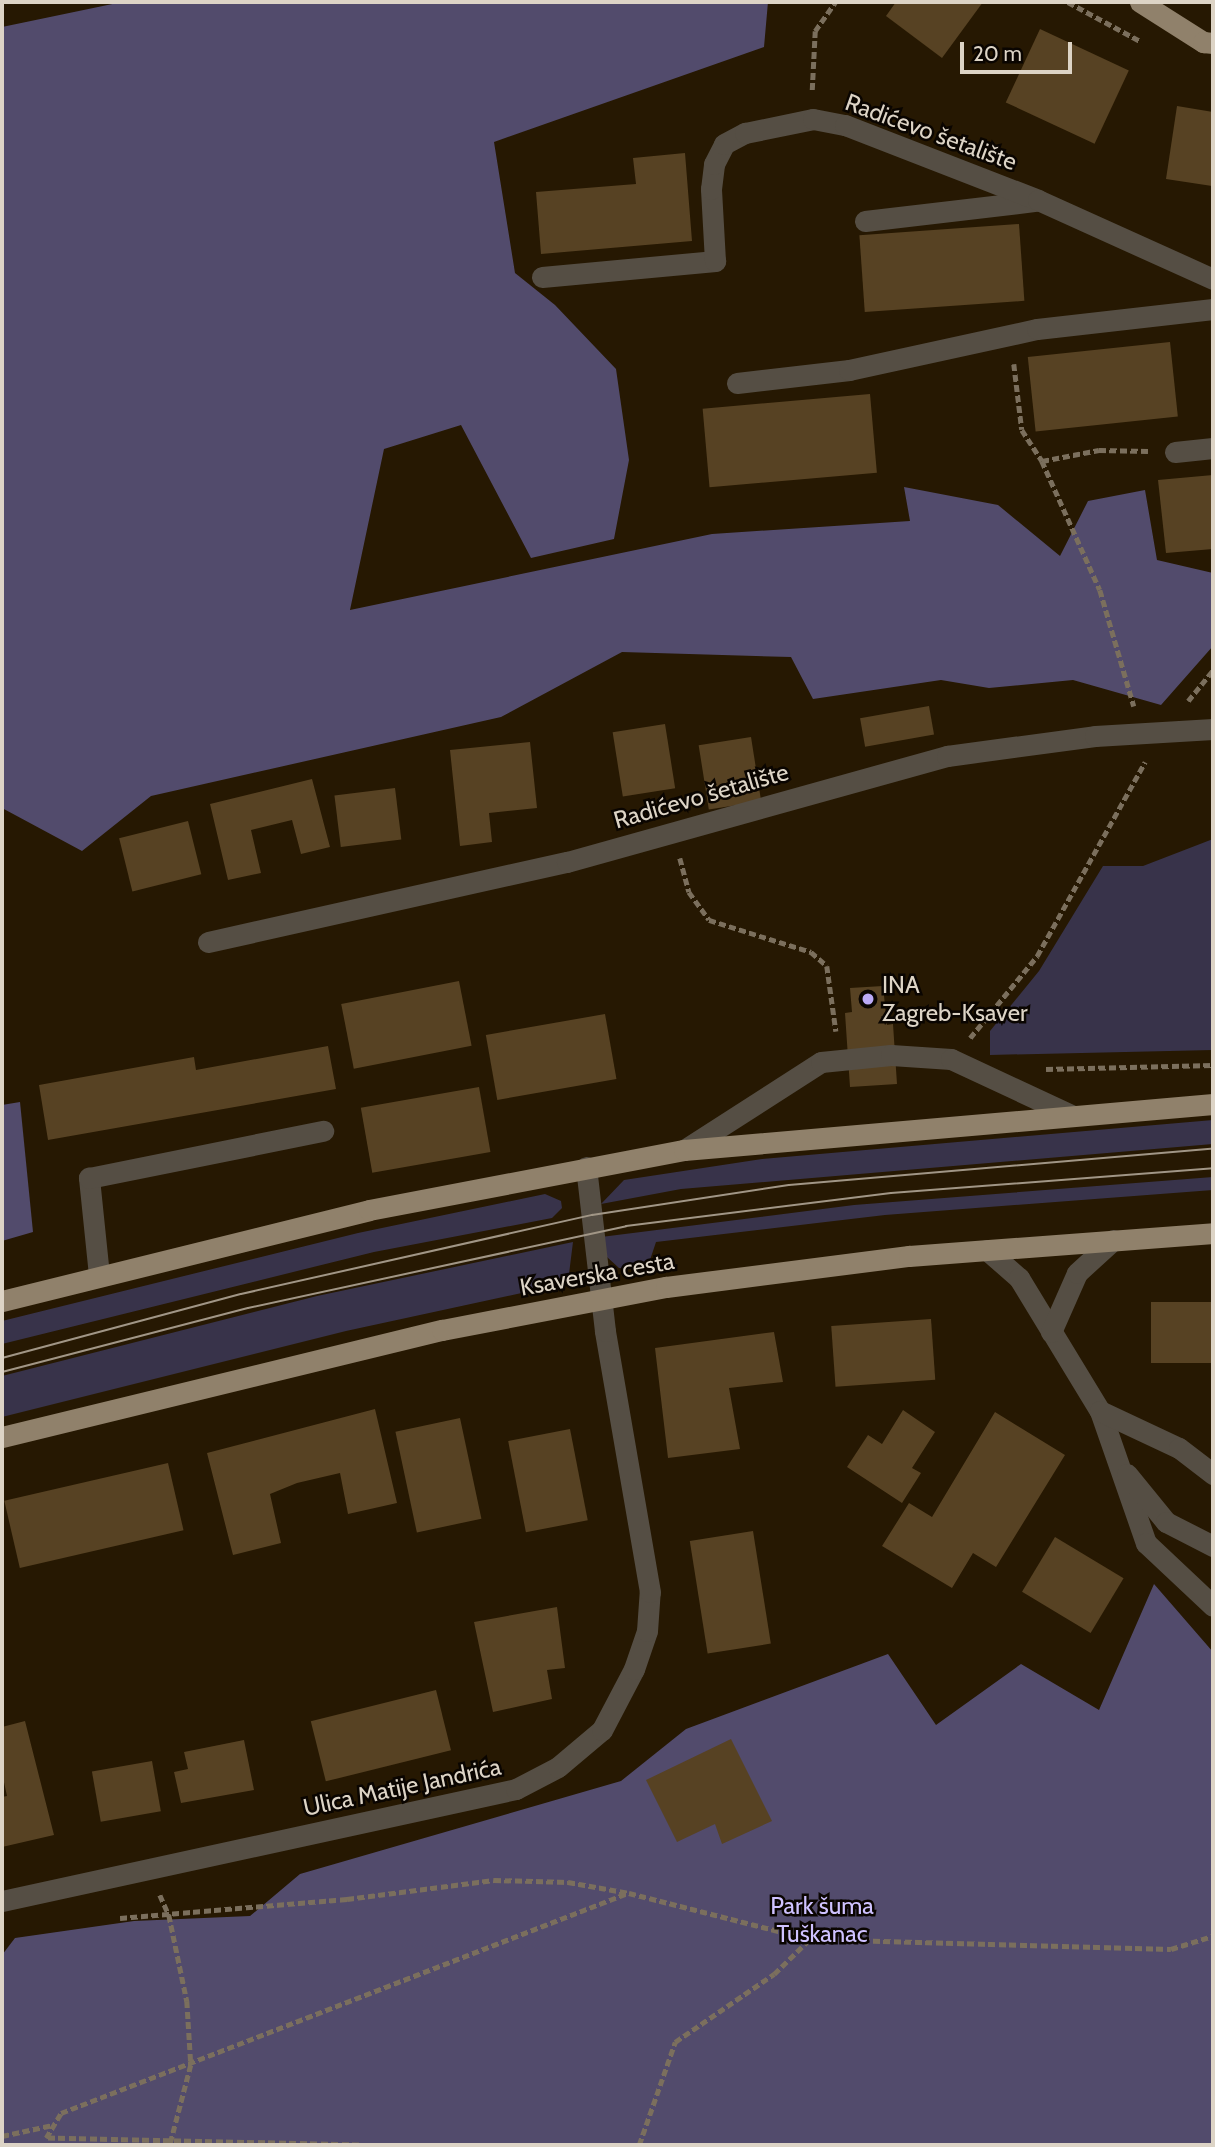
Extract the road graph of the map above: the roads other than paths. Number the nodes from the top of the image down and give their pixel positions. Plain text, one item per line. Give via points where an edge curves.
1 (1139, 2) edge
2 (1213, 43) edge
3 (1038, 200) junction
4 (865, 221) dead end
5 (542, 277) dead end
6 (1213, 279) edge
7 (1213, 309) edge
8 (737, 383) dead end
9 (1213, 448) edge
10 (1175, 452) road end
11 (1213, 729) edge
12 (208, 942) dead end
13 (1213, 1104) edge
14 (1071, 1115) junction
15 (323, 1131) dead end
16 (684, 1150) junction
17 (586, 1167) junction
18 (1213, 1233) edge
19 (1112, 1240) junction
20 (988, 1250) junction
21 (99, 1276) junction
22 (601, 1299) junction
23 (2, 1301) edge
24 (1051, 1332) junction
25 (1100, 1410) junction
26 (2, 1437) edge
27 (1117, 1462) junction
28 (1213, 1474) edge
29 (1213, 1546) edge
30 (1213, 1606) edge
31 (2, 1901) edge

1 - 2 main road via 1203,42
3 - 4 street, Radićevo šetalište
3 - 5 street, Radićevo šetalište via 845,125 813,119 745,133 724,144 714,164 711,189 715,261
3 - 6 street, Radićevo šetalište
7 - 8 street via 1012,333 849,370
9 - 10 street
11 - 12 street, Radićevo šetalište via 947,756 567,862
13 - 14 main road
14 - 16 main road
14 - 16 street via 951,1059 891,1055 821,1062
15 - 21 street via 89,1178
16 - 17 main road
17 - 21 main road via 369,1210
17 - 22 street, Ulica Matije Jandrića
18 - 19 main road, Ksaverska cesta
19 - 20 main road, Ksaverska cesta
19 - 24 street via 1077,1273
20 - 22 main road, Ksaverska cesta via 813,1266
20 - 24 street via 1018,1278
21 - 23 main road
22 - 26 main road, Ksaverska cesta via 428,1333
22 - 31 street, Ulica Matije Jandrića via 650,1592 647,1631 634,1669 597,1735 558,1767 516,1789
24 - 25 street
25 - 27 street
25 - 28 street via 1179,1448
27 - 29 street via 1167,1522
27 - 30 street via 1146,1543

